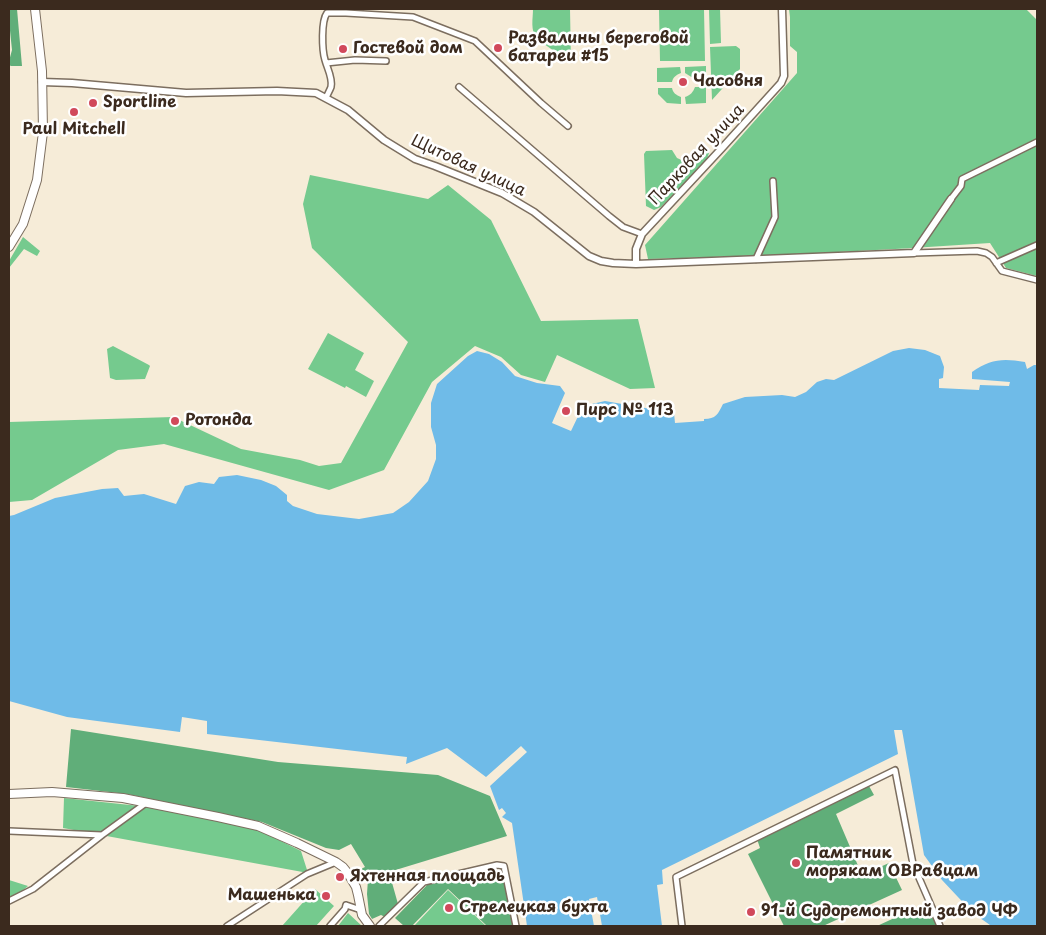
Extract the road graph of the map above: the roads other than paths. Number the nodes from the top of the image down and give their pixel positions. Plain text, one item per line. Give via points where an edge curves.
1 (35, 9) edge
2 (782, 9) edge
3 (386, 61) dead end
4 (326, 63) junction
5 (42, 82) junction
6 (459, 87) dead end
7 (326, 98) junction
8 (568, 126) dead end
9 (1037, 142) edge
10 (773, 181) dead end
11 (951, 199) joint
12 (642, 234) junction
13 (1037, 245) edge
14 (9, 247) edge
15 (914, 253) junction
16 (756, 259) junction
17 (996, 263) junction
18 (636, 264) junction
19 (1037, 280) edge
20 (9, 794) edge
21 (146, 803) junction
22 (9, 831) edge
23 (102, 835) junction
24 (336, 862) junction
25 (9, 901) edge
26 (360, 910) junction
27 (227, 926) edge
28 (330, 926) edge
29 (370, 926) edge
30 (379, 926) edge
31 (516, 926) edge
32 (682, 926) edge
33 (940, 926) edge

1 - 5 main road
2 - 12 street, Парковая улица via 784,76 781,82
3 - 4 street
4 - 7 street via 331,87
4 - 8 street via 323,19 327,13 413,17 475,41
5 - 7 street, Щитовая улица via 186,93 316,93
5 - 14 main road via 43,132 37,180 23,224
6 - 12 street via 609,216 623,227
7 - 18 street, Щитовая улица via 348,110 384,140 414,159 502,193 534,212 589,256 601,261
9 - 11 street via 962,179
10 - 16 street via 775,217
11 - 15 street
12 - 18 street, Парковая улица via 636,249
13 - 17 street
15 - 16 street, Щитовая улица
15 - 17 street, Щитовая улица via 977,251 986,253
16 - 18 street, Щитовая улица
17 - 19 street, Щитовая улица via 1002,271
20 - 21 main road via 52,792
21 - 23 street
21 - 24 main road via 258,826
22 - 23 street
23 - 25 street via 33,889
24 - 26 main road via 356,887
24 - 27 street via 307,874
26 - 28 street via 346,906
26 - 29 main road
30 - 31 street via 424,882 497,865 504,866
32 - 33 street via 676,877 895,770 913,864

